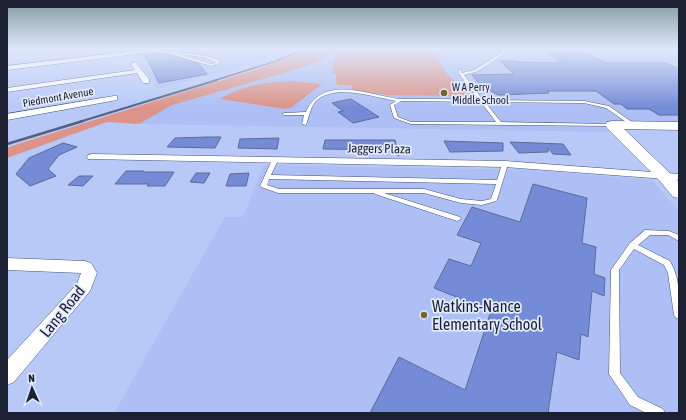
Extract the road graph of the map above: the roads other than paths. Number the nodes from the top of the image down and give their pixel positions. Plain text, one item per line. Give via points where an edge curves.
1 (480, 69) edge
2 (139, 71) joint
3 (146, 81) dead end
4 (7, 90) edge
5 (114, 98) dead end
6 (400, 100) junction
7 (482, 100) junction
8 (308, 113) junction
9 (284, 114) dead end
10 (7, 117) edge
11 (304, 124) dead end
12 (500, 124) junction
13 (612, 125) junction
14 (634, 125) junction
15 (679, 126) edge
16 (92, 157) dead end
17 (275, 160) junction
18 (505, 164) junction
19 (267, 177) junction
20 (672, 177) edge
21 (500, 182) junction
22 (371, 191) junction
23 (679, 193) edge
24 (457, 220) dead end
25 (679, 238) edge
26 (632, 245) junction
27 (7, 264) edge
28 (679, 316) edge
29 (7, 376) edge
30 (659, 413) edge

1 - 7 lane via 460,72
2 - 3 street
2 - 4 street
5 - 10 street, Piedmont Avenue
6 - 7 lane
6 - 8 lane via 342,90 333,91 316,98
6 - 12 lane via 392,105 394,116 406,122
7 - 12 lane
7 - 14 lane via 590,102 607,107
8 - 9 lane
8 - 11 lane
12 - 13 lane
13 - 14 street
13 - 20 street
14 - 15 street
16 - 17 street, Jaggers Plaza
17 - 18 street, Jaggers Plaza
17 - 19 lane
18 - 20 street, Jaggers Plaza
18 - 21 lane
19 - 21 lane
19 - 22 lane via 263,186 278,191
20 - 23 street
21 - 22 lane via 494,200 482,203 461,201 424,191
22 - 24 lane
25 - 26 lane via 669,233 648,232
26 - 28 lane via 667,263 672,273
26 - 30 lane via 615,270 615,374 634,401
27 - 29 street, Lang Road via 85,267 90,273 84,286

